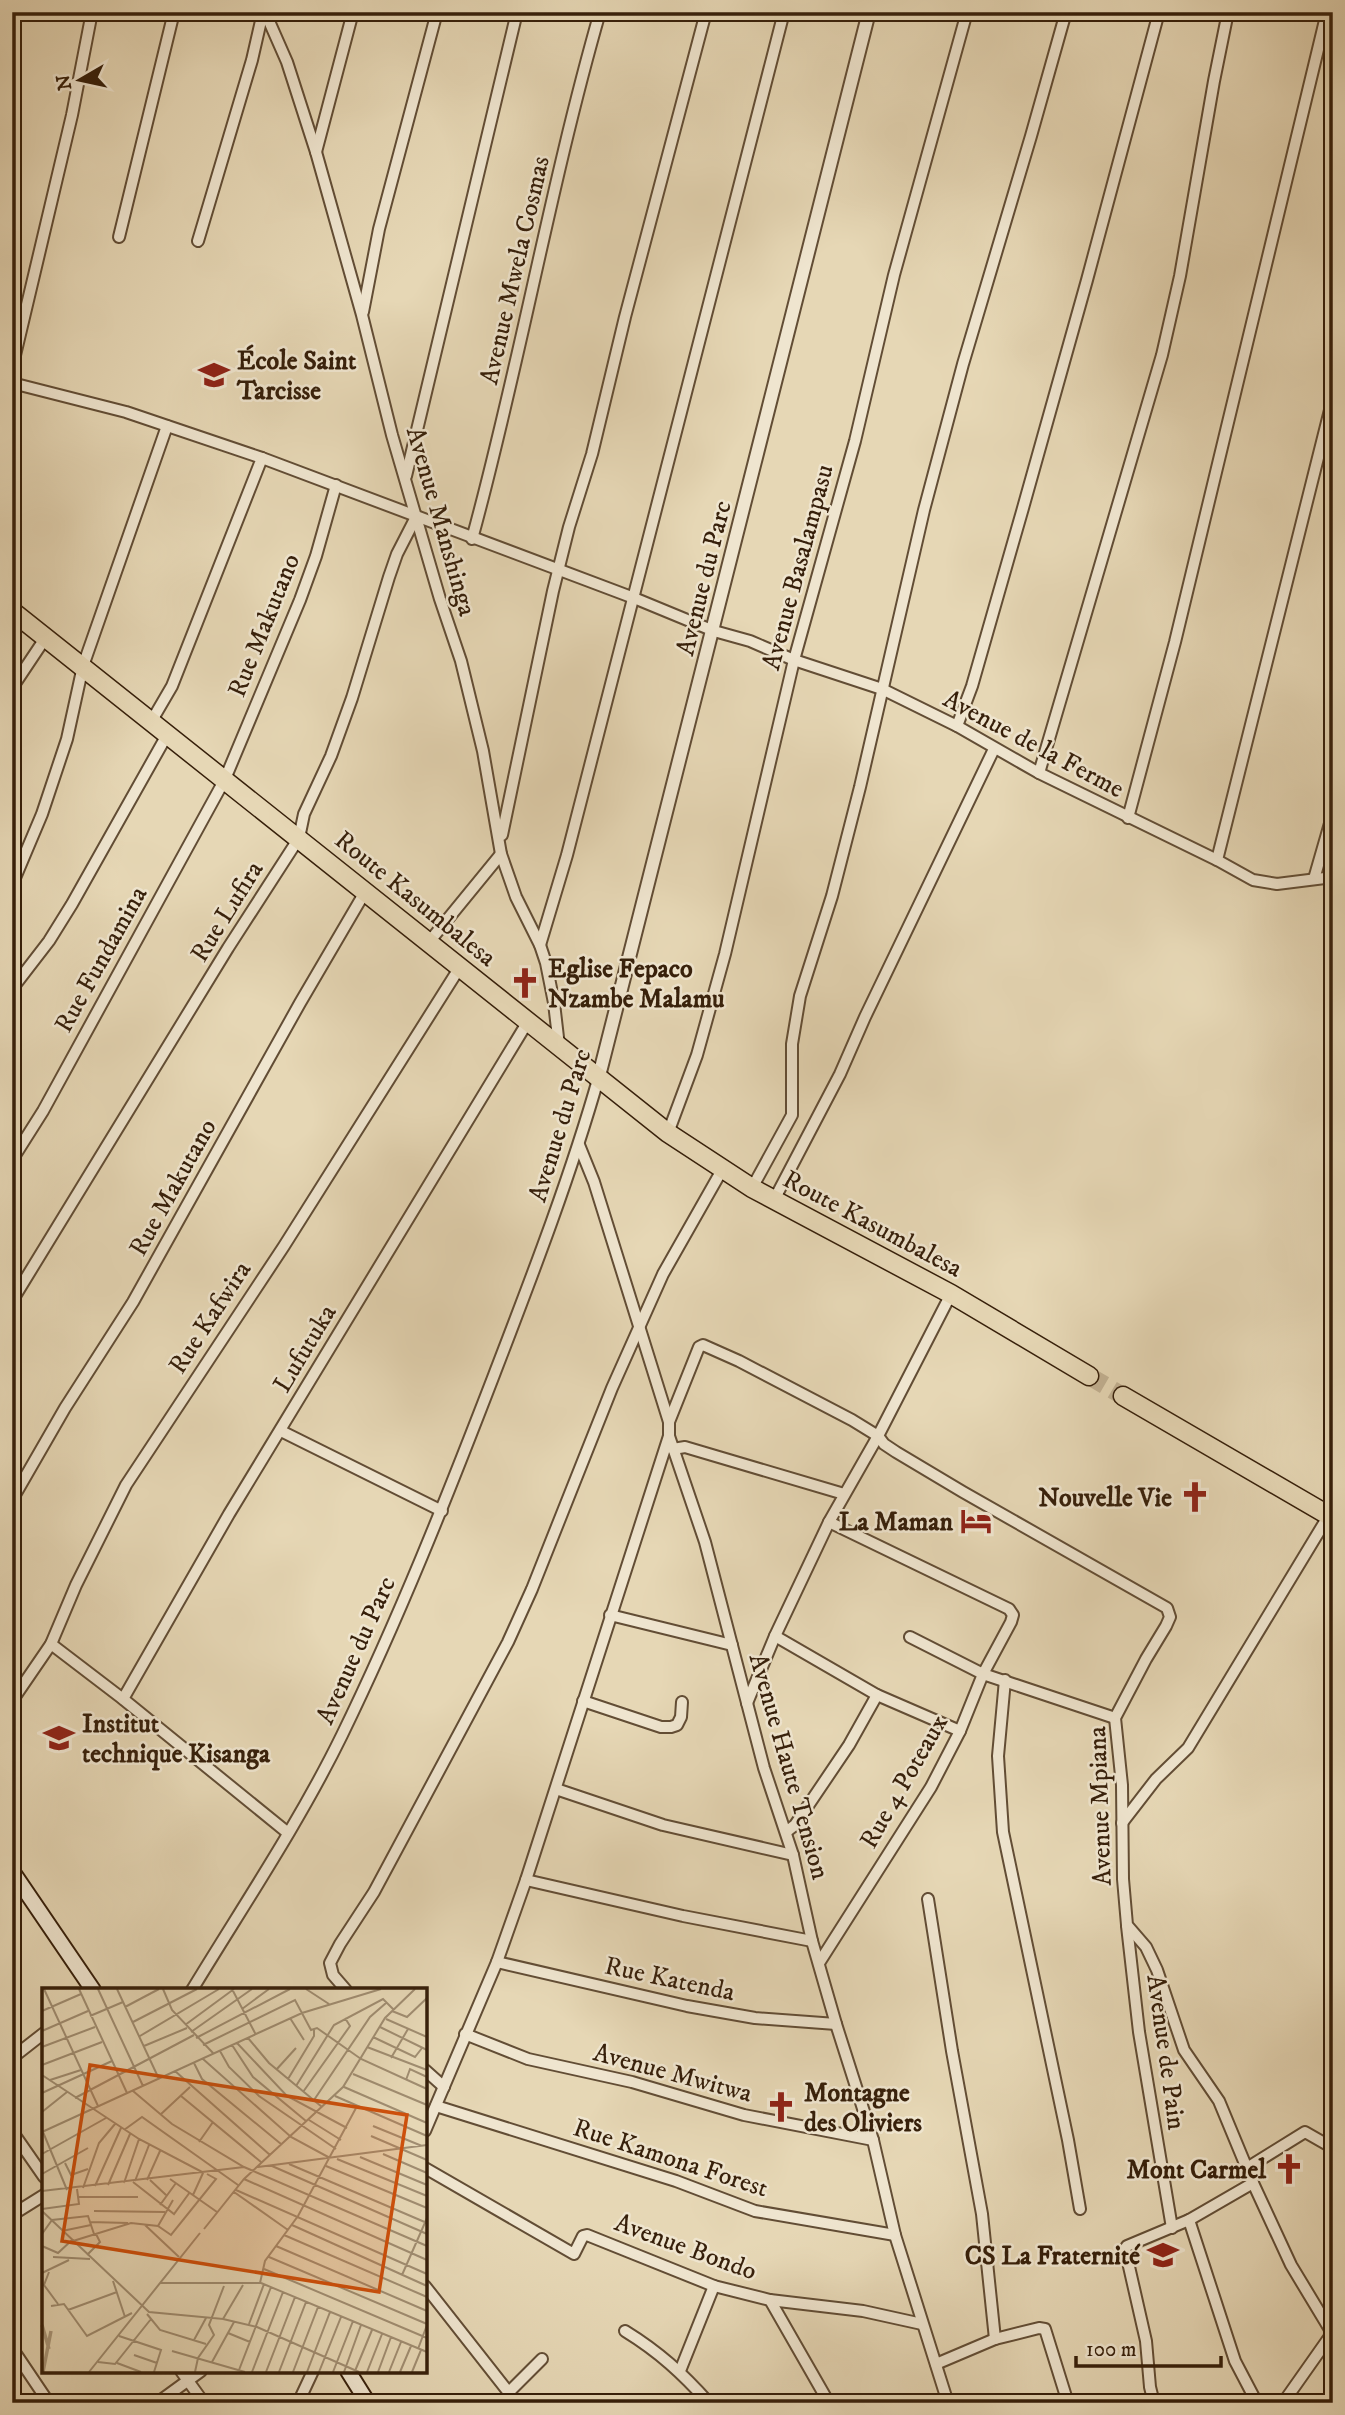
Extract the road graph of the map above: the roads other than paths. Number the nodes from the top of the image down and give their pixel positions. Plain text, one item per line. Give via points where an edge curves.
1 (92, 12) edge
2 (174, 12) edge
3 (264, 12) edge
4 (353, 12) edge
5 (437, 12) edge
6 (516, 12) edge
7 (600, 12) edge
8 (706, 12) edge
9 (784, 12) edge
10 (869, 12) edge
11 (967, 12) edge
12 (1066, 12) edge
13 (1158, 12) edge
14 (1228, 12) edge
15 (1327, 12) edge
16 (316, 152) junction
17 (120, 237) dead end
18 (198, 241) dead end
19 (362, 314) junction
20 (12, 368) edge
21 (12, 383) edge
22 (1333, 398) edge
23 (167, 426) junction
24 (262, 458) junction
25 (405, 479) junction
26 (336, 485) junction
27 (416, 517) junction
28 (472, 539) junction
29 (558, 570) junction
30 (634, 598) junction
31 (12, 611) edge
32 (713, 631) junction
33 (46, 637) junction
34 (794, 660) junction
35 (83, 666) junction
36 (12, 688) edge
37 (882, 689) junction
38 (152, 722) junction
39 (957, 726) junction
40 (167, 735) junction
41 (994, 749) junction
42 (1039, 773) junction
43 (225, 779) junction
44 (1333, 813) edge
45 (1128, 818) junction
46 (299, 838) junction
47 (501, 841) junction
48 (501, 854) junction
49 (1217, 860) junction
50 (1333, 877) edge
51 (1314, 879) junction
52 (12, 885) edge
53 (365, 892) junction
54 (429, 942) junction
55 (540, 945) junction
56 (460, 967) junction
57 (12, 989) edge
58 (527, 1023) junction
59 (559, 1046) junction
60 (599, 1076) junction
61 (668, 1133) junction
62 (579, 1145) junction
63 (12, 1160) edge
64 (722, 1170) junction
65 (752, 1188) junction
66 (774, 1200) junction
67 (951, 1294) junction
68 (12, 1301) edge
69 (639, 1331) junction
70 (1089, 1376) tunnel mouth
71 (1123, 1396) tunnel mouth
72 (669, 1422) junction
73 (281, 1431) junction
74 (669, 1436) junction
75 (878, 1436) junction
76 (673, 1449) junction
77 (844, 1493) junction
78 (12, 1500) edge
79 (442, 1510) junction
80 (1331, 1516) edge
81 (829, 1522) junction
82 (610, 1615) junction
83 (775, 1636) junction
84 (911, 1637) dead end
85 (51, 1644) junction
86 (732, 1644) junction
87 (984, 1674) junction
88 (1004, 1680) junction
89 (877, 1695) junction
90 (124, 1699) junction
91 (12, 1701) edge
92 (583, 1701) junction
93 (682, 1702) dead end
94 (747, 1703) junction
95 (1115, 1718) junction
96 (960, 1731) junction
97 (556, 1789) junction
98 (1122, 1823) junction
99 (786, 1832) junction
100 (288, 1833) junction
101 (793, 1855) junction
102 (12, 1871) edge
103 (526, 1880) junction
104 (17, 1889) edge
105 (928, 1899) dead end
106 (1127, 1925) junction
107 (812, 1941) junction
108 (496, 1962) junction
109 (819, 1963) junction
110 (91, 1988) edge
111 (193, 1988) edge
112 (344, 1988) edge
113 (836, 2024) junction
114 (465, 2034) junction
115 (42, 2036) edge
116 (12, 2058) edge
117 (427, 2072) edge
118 (444, 2087) junction
119 (436, 2106) junction
120 (427, 2127) edge
121 (12, 2131) edge
122 (873, 2140) junction
123 (1333, 2148) edge
124 (1247, 2168) junction
125 (427, 2169) edge
126 (42, 2175) edge
127 (1253, 2183) junction
128 (42, 2196) edge
129 (1080, 2209) dead end
130 (12, 2216) edge
131 (1189, 2220) junction
132 (1172, 2228) junction
133 (895, 2235) junction
134 (714, 2286) junction
135 (427, 2289) edge
136 (770, 2300) junction
137 (922, 2324) junction
138 (625, 2332) dead end
139 (995, 2339) junction
140 (1331, 2339) edge
141 (12, 2348) edge
142 (542, 2359) dead end
143 (936, 2364) junction
144 (680, 2371) junction
145 (182, 2373) edge
146 (198, 2373) edge
147 (312, 2373) edge
148 (349, 2373) edge
149 (188, 2381) junction
150 (509, 2392) junction
151 (49, 2403) edge
152 (157, 2403) edge
153 (204, 2403) edge
154 (298, 2403) edge
155 (368, 2403) edge
156 (517, 2403) edge
157 (709, 2403) edge
158 (829, 2403) edge
159 (948, 2403) edge
160 (1068, 2403) edge
161 (1154, 2403) edge
162 (1257, 2403) edge
163 (1283, 2403) edge

1 - 20 street
2 - 17 street
3 - 16 street, Avenue Manshinga
3 - 18 street
4 - 16 street
5 - 19 street via 379,229
6 - 25 street
7 - 28 street, Avenue Mwela Cosmas via 568,133 498,447
8 - 29 street via 596,443
9 - 30 street
10 - 32 street, Avenue du Parc
11 - 34 street, Avenue Basalampasu
12 - 37 street via 963,364
13 - 39 street via 1087,280
14 - 42 street via 1162,355
15 - 45 street
16 - 19 street, Avenue Manshinga
19 - 25 street, Avenue Manshinga
21 - 23 street, Avenue de la Ferme
22 - 49 street
23 - 24 street, Avenue de la Ferme
23 - 35 street
24 - 26 street, Avenue de la Ferme
24 - 38 street via 183,662
25 - 27 street, Avenue Manshinga
26 - 27 street, Avenue de la Ferme
26 - 43 street, Rue Makutano via 300,600
27 - 28 street, Avenue de la Ferme
27 - 46 street, Rue Lufira via 393,566 349,708 303,814
27 - 47 street, Avenue Manshinga via 461,661
28 - 29 street, Avenue de la Ferme
29 - 30 street, Avenue de la Ferme
29 - 47 street
30 - 32 street, Avenue de la Ferme
30 - 55 street
31 - 33 highway, Route Kasumbalesa
32 - 34 street, Avenue de la Ferme
32 - 60 street, Avenue du Parc
33 - 35 highway, Route Kasumbalesa
33 - 36 street
34 - 37 street, Avenue de la Ferme
34 - 61 street, Avenue Basalampasu via 725,954 697,1055
35 - 38 highway, Route Kasumbalesa
35 - 52 street via 67,739
37 - 39 street, Avenue de la Ferme
37 - 65 street via 832,896 800,996 792,1044 792,1115
38 - 40 highway, Route Kasumbalesa
39 - 41 street, Avenue de la Ferme
40 - 43 highway, Route Kasumbalesa
40 - 57 street via 72,904
41 - 42 street, Avenue de la Ferme
41 - 66 street via 840,1074
42 - 45 street, Avenue de la Ferme
43 - 46 highway, Route Kasumbalesa
43 - 63 street, Rue Fundamina
44 - 51 street
45 - 49 street, Avenue de la Ferme
46 - 53 highway, Route Kasumbalesa
46 - 68 street, Rue Lufira
47 - 48 street, Avenue Manshinga
48 - 54 street
48 - 55 street, Avenue Manshinga
49 - 51 street, Avenue de la Ferme via 1253,880 1277,884
50 - 51 street, Avenue de la Ferme
53 - 54 highway, Route Kasumbalesa
53 - 78 street, Rue Makutano via 133,1302
54 - 56 highway, Route Kasumbalesa
55 - 59 street, Avenue Manshinga
56 - 58 highway, Route Kasumbalesa
56 - 85 street, Rue Kafwira via 126,1485
58 - 59 highway, Route Kasumbalesa
58 - 73 street, Lufutuka
59 - 60 highway, Route Kasumbalesa
60 - 61 highway, Route Kasumbalesa
60 - 62 street, Avenue du Parc
61 - 64 highway, Route Kasumbalesa
62 - 69 street, Avenue Haute Tension
62 - 79 street, Avenue du Parc
64 - 65 highway, Route Kasumbalesa
64 - 69 street via 663,1273
65 - 66 highway, Route Kasumbalesa
66 - 67 highway, Route Kasumbalesa
67 - 70 highway, Route Kasumbalesa
67 - 75 street
69 - 72 street, Avenue Haute Tension
69 - 112 street via 508,1642 374,1892 330,1964
71 - 80 highway
72 - 74 street, Avenue Haute Tension
72 - 75 street, Avenue Mpiana via 702,1345
73 - 79 street
73 - 90 street, Lufutuka
74 - 76 street, Avenue Haute Tension
74 - 82 street
75 - 77 street
75 - 95 street, Avenue Mpiana via 963,1492 1167,1608 1166,1626
76 - 77 street via 685,1447
76 - 86 street, Avenue Haute Tension via 705,1542
77 - 81 street
79 - 100 street, Avenue du Parc via 342,1736
80 - 98 street via 1188,1748 1156,1779
81 - 83 street
81 - 87 street, Rue 4 Poteaux via 1009,1609 1013,1615
82 - 86 street
82 - 92 street
83 - 89 street
83 - 94 street
84 - 87 street
85 - 90 street
85 - 91 street, Rue Kafwira
86 - 94 street, Avenue Haute Tension
87 - 88 street
87 - 96 street, Rue 4 Poteaux
88 - 95 street
88 - 129 street via 998,1756 1003,1832
89 - 96 street
89 - 99 street via 796,1825
90 - 100 street
92 - 93 street via 661,1727 677,1725
92 - 97 street
94 - 99 street, Avenue Haute Tension
95 - 98 street, Avenue Mpiana
96 - 109 street, Rue 4 Poteaux via 931,1787
97 - 101 street via 663,1825
97 - 103 street
98 - 106 street, Avenue Mpiana
99 - 101 street, Avenue Haute Tension
100 - 111 street, Avenue du Parc
101 - 107 street, Avenue Haute Tension
102 - 104 main road
103 - 107 street
103 - 108 street
104 - 110 main road
105 - 139 street via 982,2214
106 - 124 street via 1157,1969 1184,2050 1219,2101
106 - 132 street, Avenue de Pain via 1139,2032
107 - 109 street, Avenue Haute Tension
108 - 113 street, Rue Katenda via 700,2008 755,2018
108 - 114 street
109 - 113 street, Avenue Haute Tension
113 - 122 street, Avenue Haute Tension
114 - 118 street
114 - 122 street, Avenue Mwitwa via 528,2059 632,2082 744,2115
115 - 116 street
117 - 118 street
118 - 119 street
119 - 120 street
119 - 133 street, Rue Kamona Forest via 676,2181 755,2211
121 - 126 street
122 - 133 street, Avenue Haute Tension
123 - 124 street via 1305,2132
124 - 127 street
125 - 134 street, Avenue Bondo via 574,2254 587,2235
127 - 131 street
127 - 140 street
128 - 130 street
131 - 132 street
131 - 162 street via 1235,2361
132 - 161 street via 1125,2249 1146,2341
133 - 137 street, Avenue Haute Tension
134 - 136 street, Avenue Bondo
134 - 144 street
135 - 150 street
136 - 137 street, Avenue Bondo via 863,2311
136 - 158 street
137 - 143 street, Avenue Haute Tension
138 - 144 street
139 - 143 street
139 - 160 street via 1045,2329
140 - 163 street
141 - 151 street
142 - 150 street
143 - 159 street, Avenue Haute Tension
144 - 157 street
145 - 149 street
146 - 149 street
147 - 154 street
148 - 155 main road
149 - 152 street
149 - 153 street
150 - 156 street

